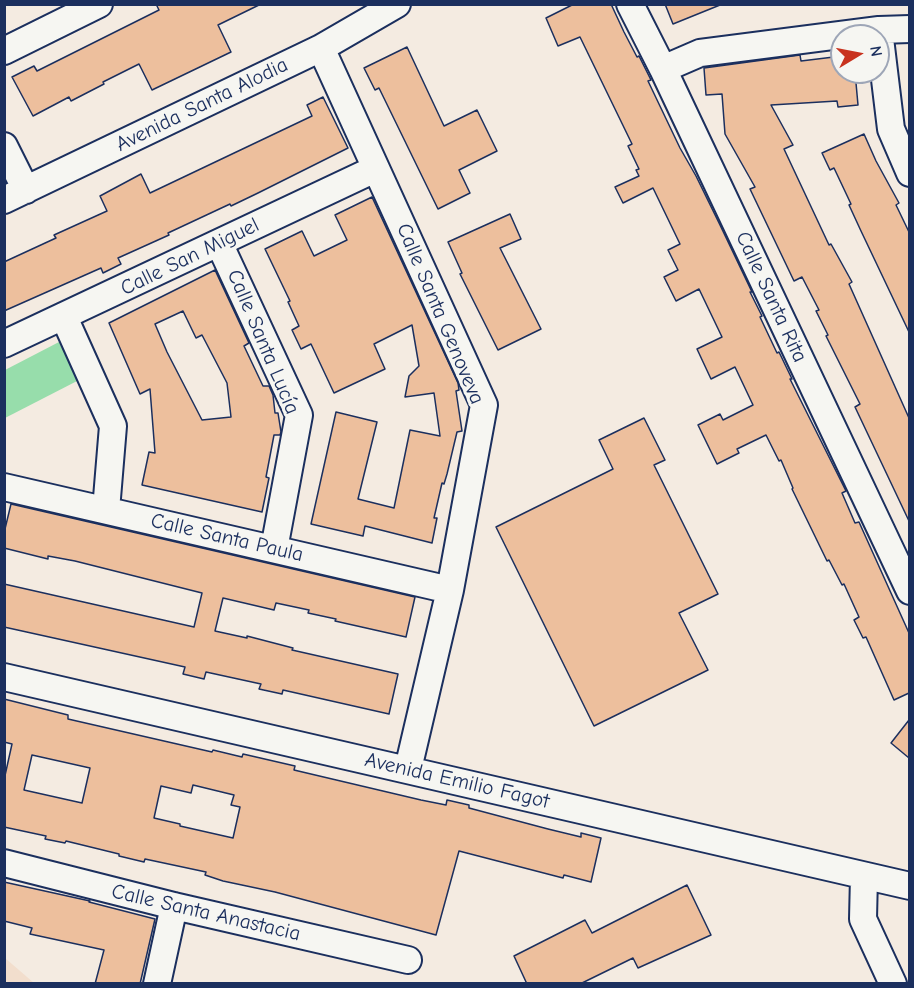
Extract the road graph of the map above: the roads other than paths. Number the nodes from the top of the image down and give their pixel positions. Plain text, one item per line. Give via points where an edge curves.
1 (99, 4) edge
2 (397, 4) edge
3 (630, 4) edge
4 (909, 29) edge
5 (890, 30) edge
6 (830, 36) edge
7 (321, 48) junction
8 (4, 51) edge
9 (663, 69) junction
10 (886, 84) edge
11 (4, 146) edge
12 (375, 169) junction
13 (909, 173) edge
14 (15, 195) edge
15 (219, 243) junction
16 (63, 317) junction
17 (4, 344) edge
18 (4, 487) edge
19 (106, 510) junction
20 (274, 549) junction
21 (450, 590) junction
22 (909, 591) edge
23 (4, 677) edge
24 (408, 769) junction
25 (4, 863) edge
26 (864, 876) junction
27 (909, 886) edge
28 (174, 906) junction
29 (408, 960) dead end
30 (157, 984) edge
31 (893, 984) edge

1 - 8 street
2 - 7 street, Avenida Santa Alodia
3 - 9 street, Calle Santa Rita
4 - 5 street
6 - 9 street via 700,53
7 - 12 street, Calle Santa Genoveva
7 - 14 street, Avenida Santa Alodia
9 - 22 street, Calle Santa Rita
10 - 13 street via 891,129
11 - 14 street
12 - 15 street, Calle San Miguel
12 - 21 street, Calle Santa Genoveva via 484,405
15 - 16 street, Calle San Miguel
15 - 20 street, Calle Santa Lucía via 299,415
16 - 17 street, Calle San Miguel
16 - 19 street via 113,426
18 - 19 street, Calle Santa Paula
19 - 20 street, Calle Santa Paula
20 - 21 street, Calle Santa Paula
21 - 24 street, Calle Santa Genoveva
23 - 24 street, Avenida Emilio Fagot
24 - 26 street, Avenida Emilio Fagot
25 - 28 street, Calle Santa Anastacia
26 - 27 street, Avenida Emilio Fagot
26 - 31 street via 863,919
28 - 29 street, Calle Santa Anastacia
28 - 30 street

